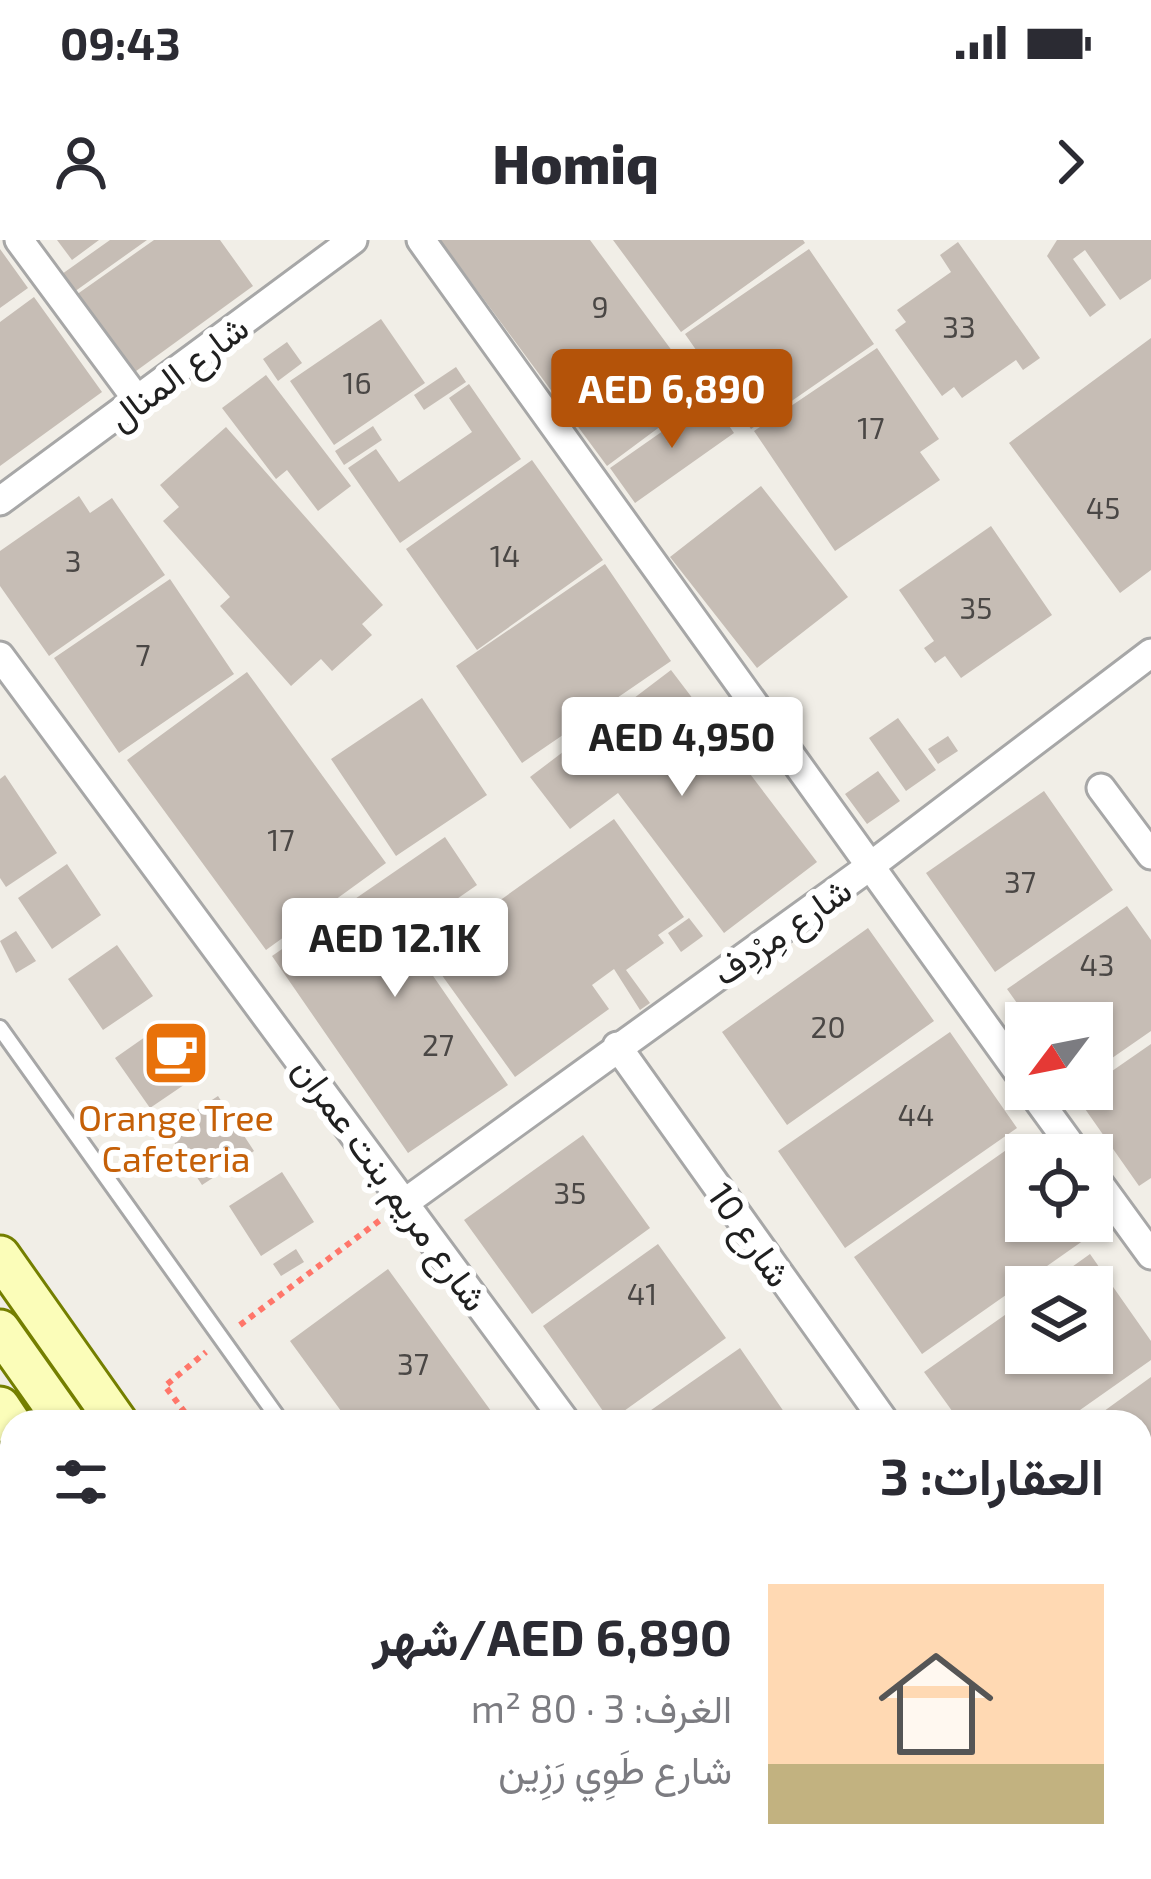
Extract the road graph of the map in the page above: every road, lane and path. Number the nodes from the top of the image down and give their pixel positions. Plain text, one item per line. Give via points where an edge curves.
1 (20, 240) edge
2 (353, 240) edge
3 (422, 240) edge
4 (312, 252) edge
5 (138, 401) junction
6 (0, 501) edge
7 (1151, 653) edge
8 (0, 656) edge
9 (1102, 788) dead end
10 (1151, 856) edge
11 (869, 867) junction
12 (0, 1028) edge
13 (617, 1046) junction
14 (1005, 1054) edge
15 (407, 1201) junction
16 (1113, 1203) edge
17 (1151, 1255) edge
18 (0, 1256) edge
19 (0, 1330) edge
20 (222, 1340) junction
21 (57, 1410) edge
22 (109, 1410) edge
23 (182, 1410) edge
24 (272, 1410) edge
25 (557, 1410) edge
26 (876, 1410) edge

1 - 5 street
2 - 4 street, شارع المنال
3 - 11 street
4 - 5 street, شارع المنال
5 - 6 street, شارع المنال
7 - 11 street, شارع مِرْدِف
8 - 15 street, شارع مريم بنت عمران
9 - 10 street
11 - 13 street, شارع مِرْدِف
11 - 14 street
12 - 20 lane
13 - 15 street, شارع مِرْدِف
13 - 26 street, شارع 10
15 - 20 path
15 - 25 street, شارع مريم بنت عمران
16 - 17 street
18 - 22 main road
19 - 21 main road
20 - 23 path via 165,1386
20 - 24 lane

